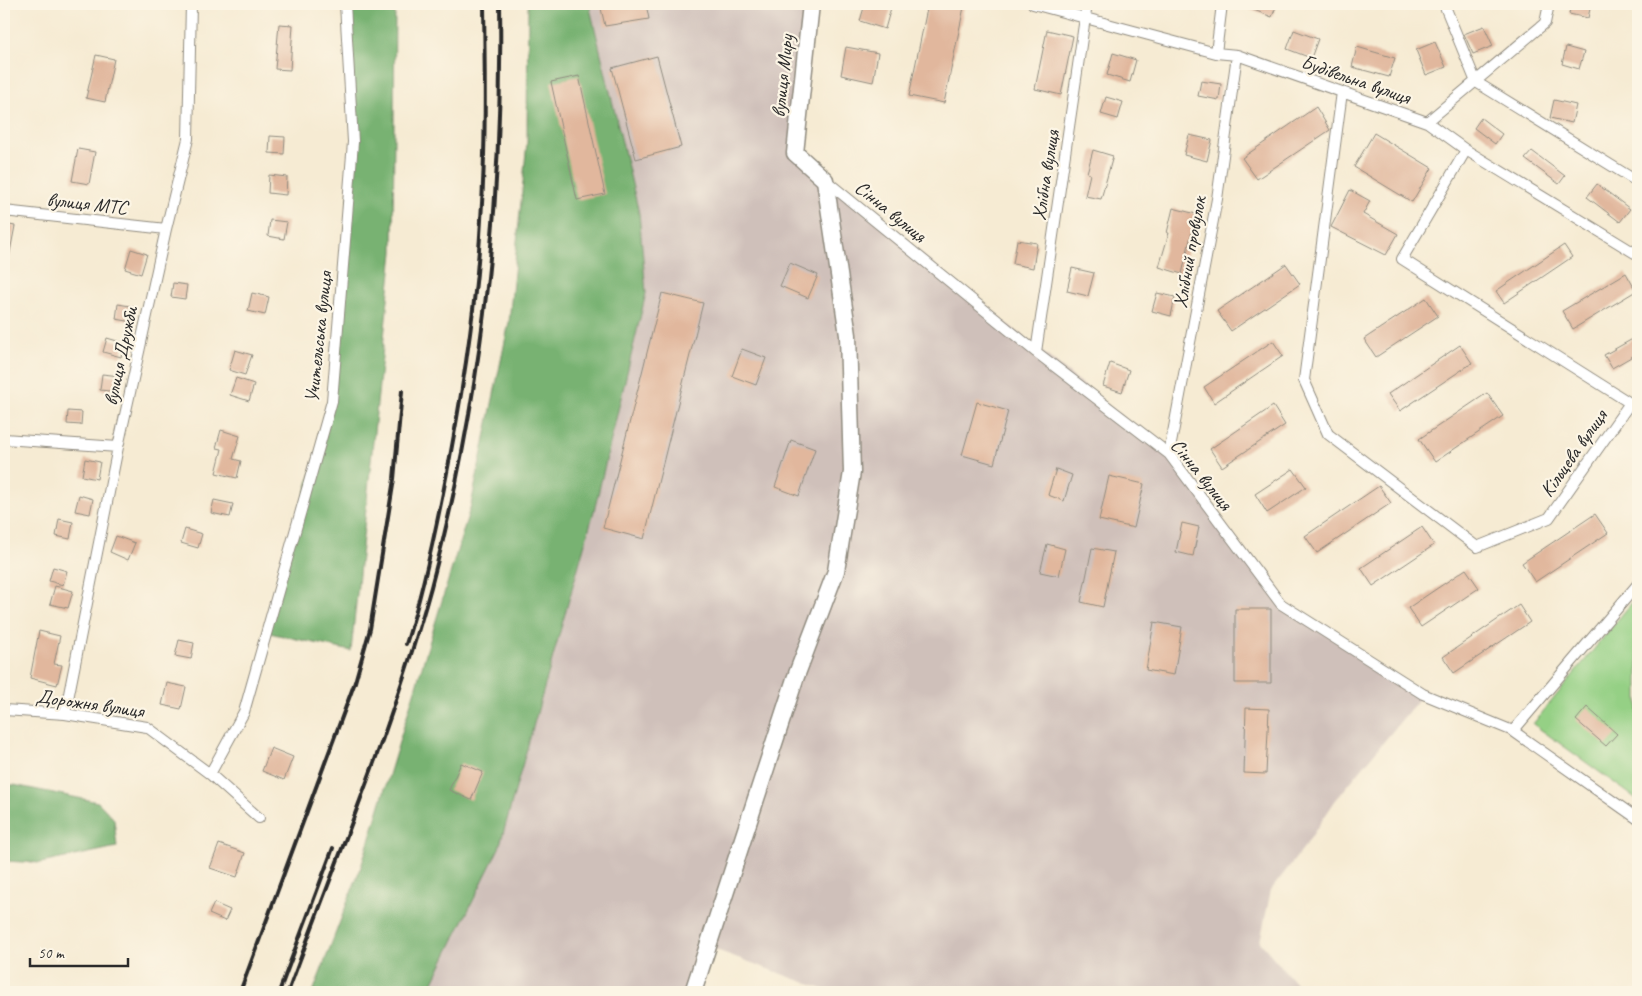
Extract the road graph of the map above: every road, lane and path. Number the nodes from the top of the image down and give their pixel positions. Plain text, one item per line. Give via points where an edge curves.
1 (191, 4) edge
2 (345, 4) edge
3 (811, 4) edge
4 (1034, 4) edge
5 (1087, 4) edge
6 (1222, 4) edge
7 (1444, 4) edge
8 (1549, 4) edge
9 (1086, 18) junction
10 (1216, 53) junction
11 (1237, 55) junction
12 (1476, 82) junction
13 (1342, 92) junction
14 (1428, 122) junction
15 (1466, 150) junction
16 (824, 180) junction
17 (1638, 182) edge
18 (4, 211) edge
19 (166, 229) junction
20 (1638, 255) edge
21 (1036, 352) junction
22 (4, 439) edge
23 (118, 447) junction
24 (1169, 454) junction
25 (1638, 584) edge
26 (4, 710) edge
27 (65, 714) junction
28 (1513, 732) junction
29 (210, 774) junction
30 (259, 818) dead end
31 (1638, 819) edge
32 (693, 992) edge

1 - 19 street, вулиця Дружби via 188,138
2 - 29 street, Учительська вулиця via 353,142 332,401 244,712
3 - 16 main road, вулиця Миру via 795,153
4 - 9 street, Будівельна вулиця
5 - 9 street, Хлібна вулиця
6 - 10 street
7 - 12 street
8 - 12 street via 1545,23
9 - 10 street, Будівельна вулиця
9 - 21 street, Хлібна вулиця
10 - 11 street, Будівельна вулиця
11 - 13 street, Будівельна вулиця
11 - 24 street, Хлібний провулок via 1217,199
12 - 14 street
12 - 17 street
13 - 14 street, Будівельна вулиця
13 - 15 street, Кільцева вулиця via 1304,380 1328,434 1477,547 1549,518 1630,403 1402,259
14 - 15 street, Будівельна вулиця
15 - 20 street, Будівельна вулиця
16 - 21 street, Сінна вулиця
16 - 32 main road via 848,335 852,472 836,571 794,679
18 - 19 street, вулиця МТС
19 - 23 street, вулиця Дружби
21 - 24 street, Сінна вулиця
22 - 23 street
23 - 27 street, вулиця Дружби
24 - 28 street, Сінна вулиця via 1281,604 1424,694
25 - 28 street
26 - 27 street, Дорожня вулиця
27 - 29 street, Дорожня вулиця via 147,727
28 - 31 street, Сінна вулиця
29 - 30 street, Дорожня вулиця

